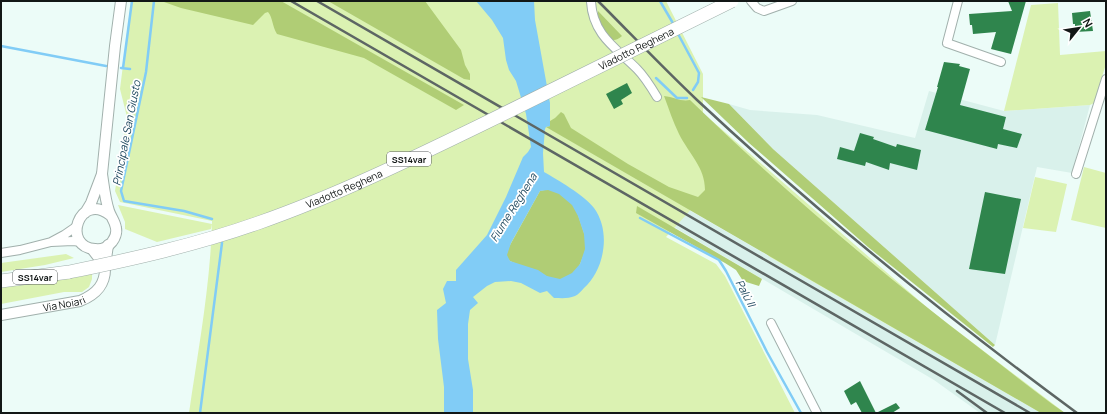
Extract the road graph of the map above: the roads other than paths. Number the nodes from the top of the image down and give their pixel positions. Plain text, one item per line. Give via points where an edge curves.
1 (121, 1) edge
2 (732, 1) edge
3 (751, 1) edge
4 (792, 1) edge
5 (591, 2) dead end
6 (957, 5) edge
7 (1001, 62) dead end
8 (1106, 79) edge
9 (657, 97) dead end
10 (102, 174) junction
11 (1076, 174) dead end
12 (84, 213) junction
13 (110, 215) junction
14 (77, 226) junction
15 (51, 242) junction
16 (80, 242) junction
17 (108, 245) junction
18 (92, 249) junction
19 (1, 253) edge
20 (105, 266) junction
21 (1, 281) edge
22 (1, 314) edge
23 (771, 323) dead end
24 (817, 413) edge

1 - 10 street
2 - 21 highway, Viadotto Reghena / SS14var, bridge via 431,149 367,179 257,224 130,260 69,272
3 - 4 street via 764,11
5 - 9 street via 595,24 600,34 637,69
6 - 7 street via 947,43
8 - 11 street
10 - 12 street via 91,203
10 - 13 street
12 - 13 street via 101,210
12 - 14 street
13 - 17 street via 114,220 116,232
14 - 15 street
14 - 16 street
15 - 16 street
15 - 19 street
16 - 18 street
17 - 18 street
17 - 20 street, Via Noiari
18 - 20 street
20 - 22 street, Via Noiari via 101,287 89,297 80,301
23 - 24 street

